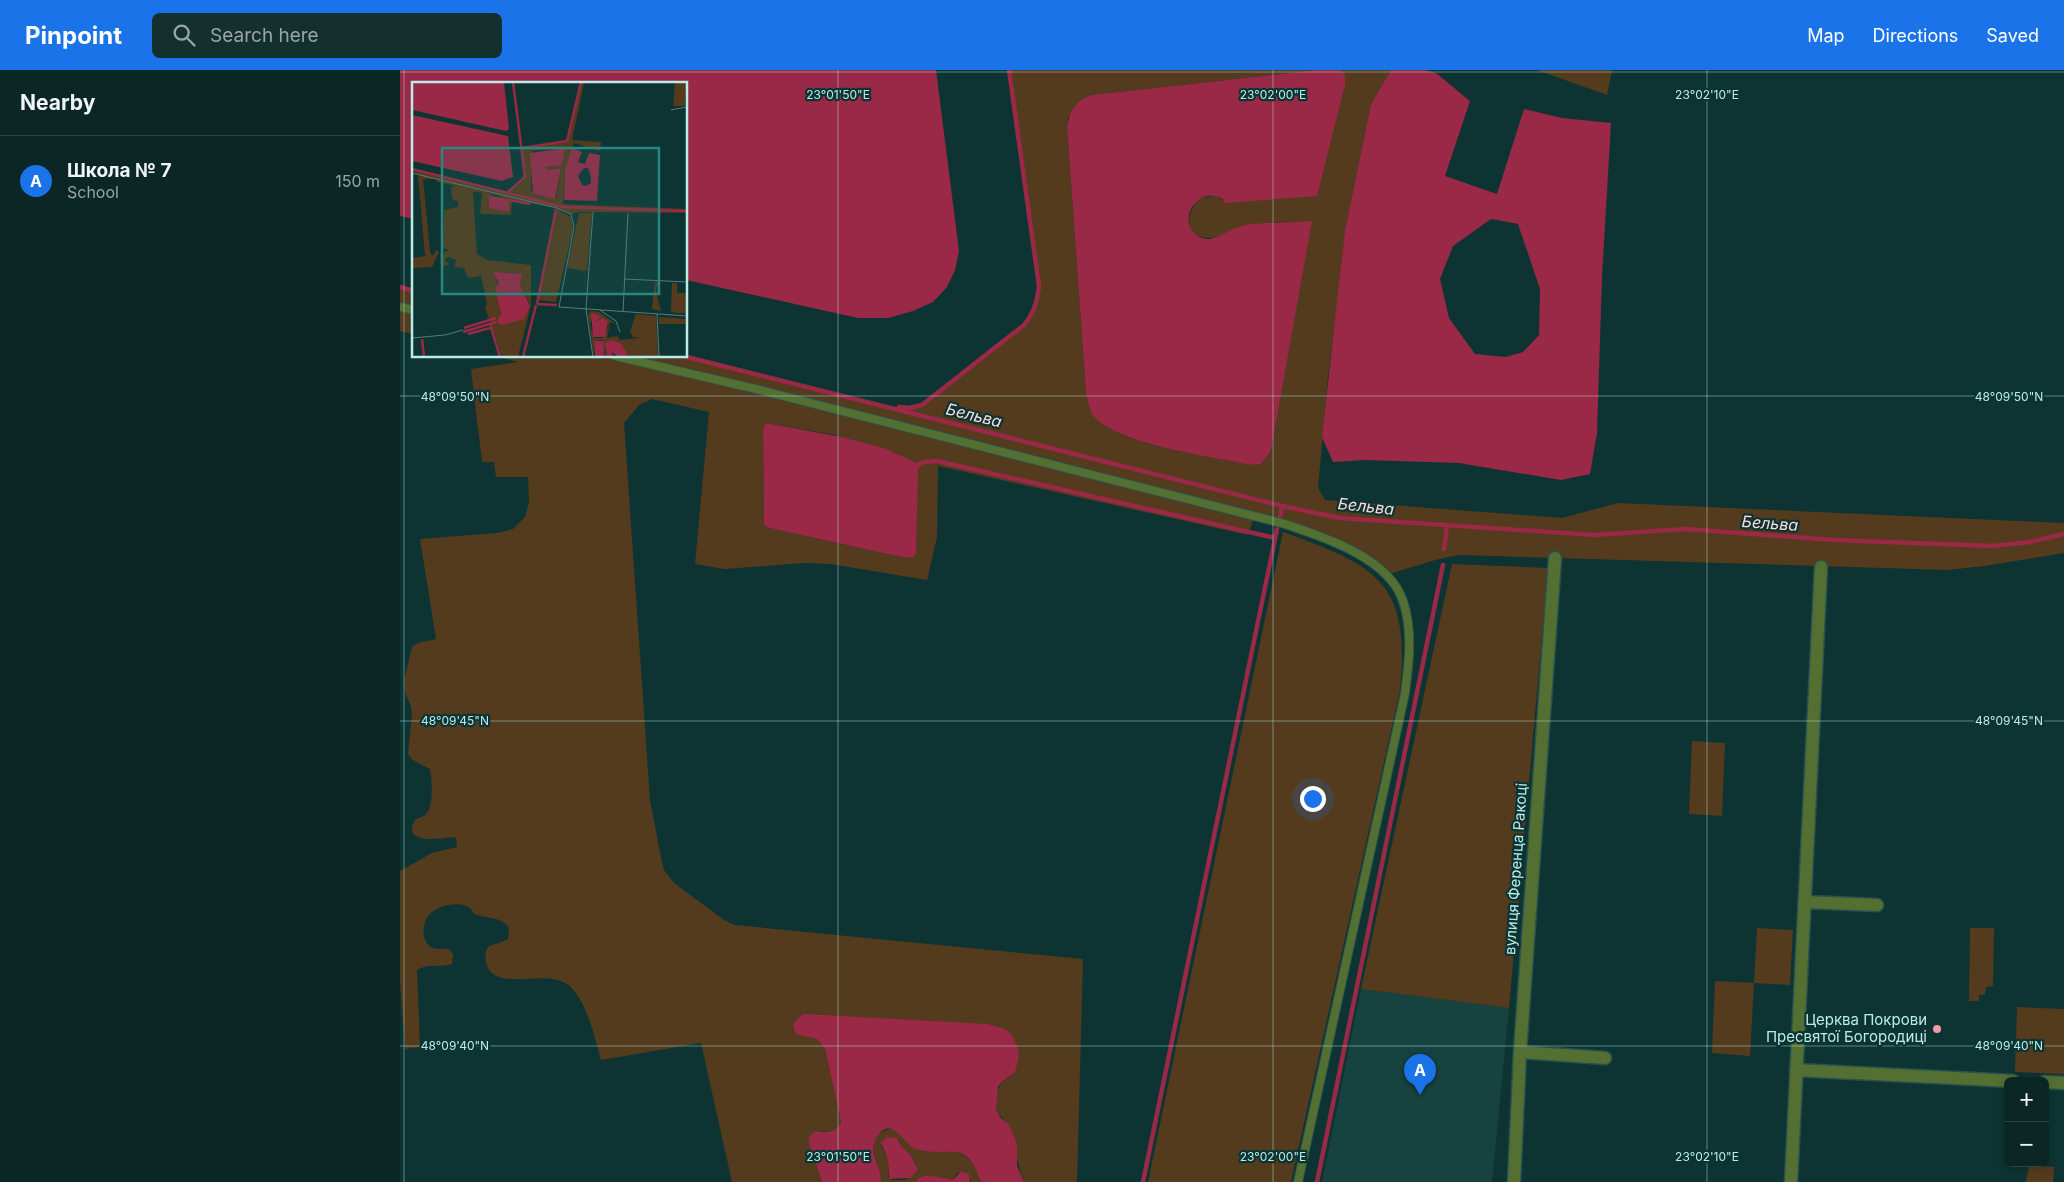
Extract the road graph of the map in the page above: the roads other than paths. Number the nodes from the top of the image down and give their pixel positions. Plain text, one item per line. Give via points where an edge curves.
1 (624, 358) edge
2 (1555, 558) dead end
3 (1821, 567) dead end
4 (1806, 902) junction
5 (1878, 905) dead end
6 (1520, 1052) junction
7 (1605, 1058) dead end
8 (1796, 1070) junction
9 (2004, 1081) edge
10 (2049, 1082) edge
11 (2064, 1083) edge
12 (1298, 1182) edge
13 (1514, 1182) edge
14 (1791, 1182) edge

1 - 12 lane via 1285,524 1327,538 1369,562 1386,576 1403,600 1406,614 1409,651 1405,693
2 - 6 street, вулиця Ференца Ракоці
3 - 4 street
4 - 5 street
4 - 8 street
6 - 7 street
6 - 13 street, вулиця Ференца Ракоці
8 - 9 street
8 - 14 street
10 - 11 street

